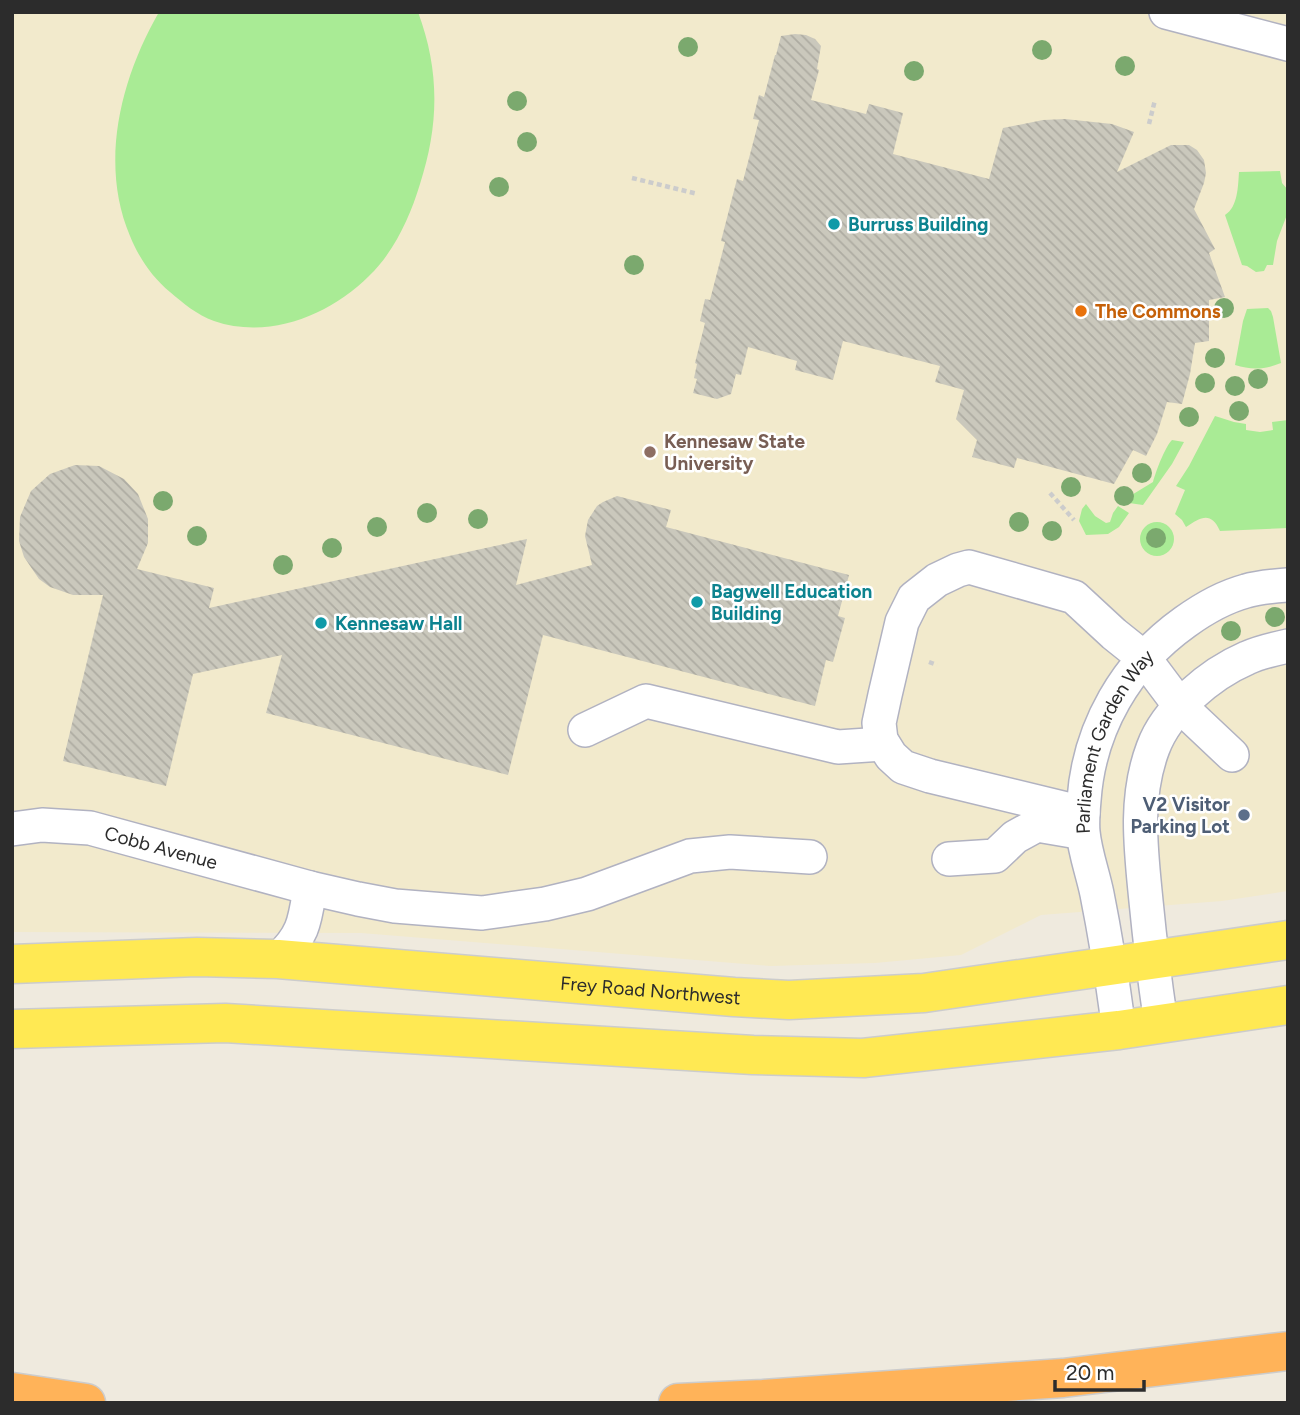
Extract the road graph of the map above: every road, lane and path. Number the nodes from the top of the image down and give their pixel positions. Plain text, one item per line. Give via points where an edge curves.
1 (1166, 12) edge
2 (1288, 44) edge
3 (1155, 100) dead end
4 (1149, 124) dead end
5 (632, 178) dead end
6 (698, 194) dead end
7 (1050, 493) dead end
8 (1074, 520) dead end
9 (1288, 585) edge
10 (1288, 646) edge
11 (1144, 658) junction
12 (929, 662) dead end
13 (937, 665) dead end
14 (1180, 706) junction
15 (585, 730) dead end
16 (883, 744) junction
17 (1233, 755) dead end
18 (1083, 823) junction
19 (12, 830) edge
20 (810, 857) dead end
21 (949, 859) dead end
22 (310, 888) junction
23 (1288, 940) edge
24 (278, 958) junction
25 (1151, 960) junction
26 (12, 964) edge
27 (1111, 966) junction
28 (1288, 1005) edge
29 (1161, 1023) junction
30 (12, 1029) edge
31 (1119, 1030) junction
32 (1288, 1351) edge
33 (12, 1392) edge
34 (86, 1403) edge
35 (678, 1403) edge

1 - 2 street
3 - 4 path
5 - 6 path
7 - 8 path
9 - 11 street, Parliament Garden Way via 1245,591 1202,610
10 - 14 street, Parliament Garden Way via 1246,658 1211,679
11 - 14 street
11 - 16 street via 1074,597 969,567 958,570 914,598 902,622 879,723
11 - 18 street, Parliament Garden Way via 1116,695 1100,728 1085,784
12 - 13 path
14 - 17 street
14 - 25 street, Parliament Garden Way via 1153,748 1142,793
15 - 16 street via 646,701 838,747
16 - 18 street via 903,767
18 - 21 street via 1037,825 995,856
18 - 27 street, Parliament Garden Way
19 - 22 street, Cobb Avenue via 42,825 90,828
20 - 22 street, Cobb Avenue via 730,852 690,856 587,894 482,913 395,906
22 - 24 street via 301,932
23 - 25 main road, Frey Road Northwest
24 - 26 main road, Frey Road Northwest
24 - 27 main road, Frey Road Northwest via 789,1000 924,993
25 - 27 main road, Frey Road Northwest
25 - 29 street, Parliament Garden Way
27 - 31 street, Parliament Garden Way
28 - 29 main road
29 - 31 main road
30 - 31 main road via 225,1023 863,1058
32 - 35 highway via 1063,1378
33 - 34 highway

